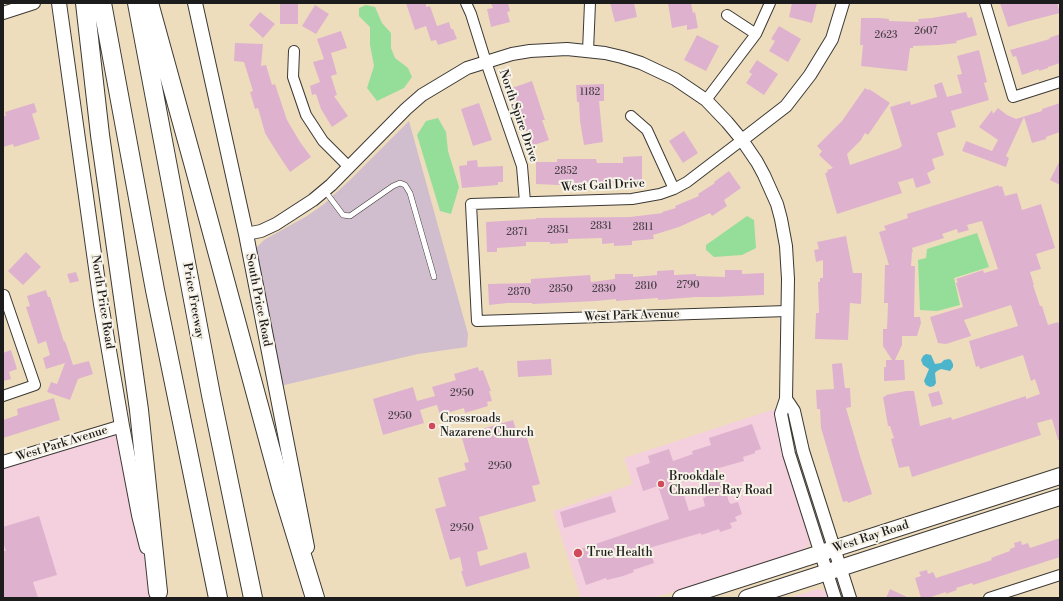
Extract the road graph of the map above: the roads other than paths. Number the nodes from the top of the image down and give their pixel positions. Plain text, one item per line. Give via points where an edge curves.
1 (34, 3) edge
2 (85, 3) edge
3 (102, 3) edge
4 (137, 3) edge
5 (149, 3) edge
6 (195, 3) edge
7 (466, 3) edge
8 (590, 3) edge
9 (770, 3) edge
10 (843, 3) edge
11 (985, 3) edge
12 (56, 6) edge
13 (3, 13) edge
14 (728, 15) dead end
15 (756, 34) junction
16 (588, 51) junction
17 (294, 52) dead end
18 (486, 62) junction
19 (1060, 82) edge
20 (706, 100) junction
21 (630, 116) dead end
22 (742, 140) junction
23 (349, 167) junction
24 (324, 190) junction
25 (674, 190) junction
26 (525, 202) junction
27 (246, 234) junction
28 (434, 277) dead end
29 (4, 296) edge
30 (787, 311) junction
31 (477, 321) joint
32 (3, 396) edge
33 (122, 426) junction
34 (3, 462) edge
35 (1060, 476) edge
36 (1060, 498) edge
37 (827, 551) junction
38 (834, 570) junction
39 (1060, 575) edge
40 (158, 595) edge
41 (218, 598) edge
42 (253, 598) edge
43 (316, 598) edge
44 (681, 598) edge
45 (747, 598) edge
46 (835, 598) edge
47 (850, 598) edge
48 (989, 598) edge

1 - 13 street
2 - 40 highway via 100,135 139,410
3 - 41 highway via 155,290
4 - 42 highway, Price Freeway via 211,395
5 - 43 highway via 281,487
6 - 27 main road, South Price Road
7 - 18 street, North Spire Drive
8 - 16 street
9 - 15 street
10 - 22 street via 832,39 810,75 786,106
11 - 19 street via 1013,97
12 - 33 main road, North Price Road
14 - 15 street
15 - 20 street
16 - 18 street via 530,51
16 - 20 street via 640,63 675,80
17 - 23 street via 293,77 306,115 323,141
18 - 23 street via 467,68 422,95
18 - 26 street, North Spire Drive via 522,166
20 - 22 street
21 - 25 street via 647,130
22 - 25 street, West Gail Drive
22 - 30 street via 771,189 781,219 786,246
23 - 24 street
24 - 27 street via 276,224
24 - 28 lane via 343,215 350,216 393,186 400,183 405,185 410,193
25 - 26 street, West Gail Drive via 632,199
26 - 31 street, West Gail Drive via 471,204
27 - 43 main road, South Price Road
29 - 32 street via 35,385
30 - 31 street, West Park Avenue
30 - 37 street via 786,399 781,414 784,434 797,480
33 - 34 street, West Park Avenue
33 - 40 main road, North Price Road
35 - 37 main road, West Ray Road
36 - 38 main road, West Ray Road
37 - 38 street
37 - 44 main road, West Ray Road
38 - 45 main road, West Ray Road
38 - 46 street
38 - 47 street
39 - 48 street

